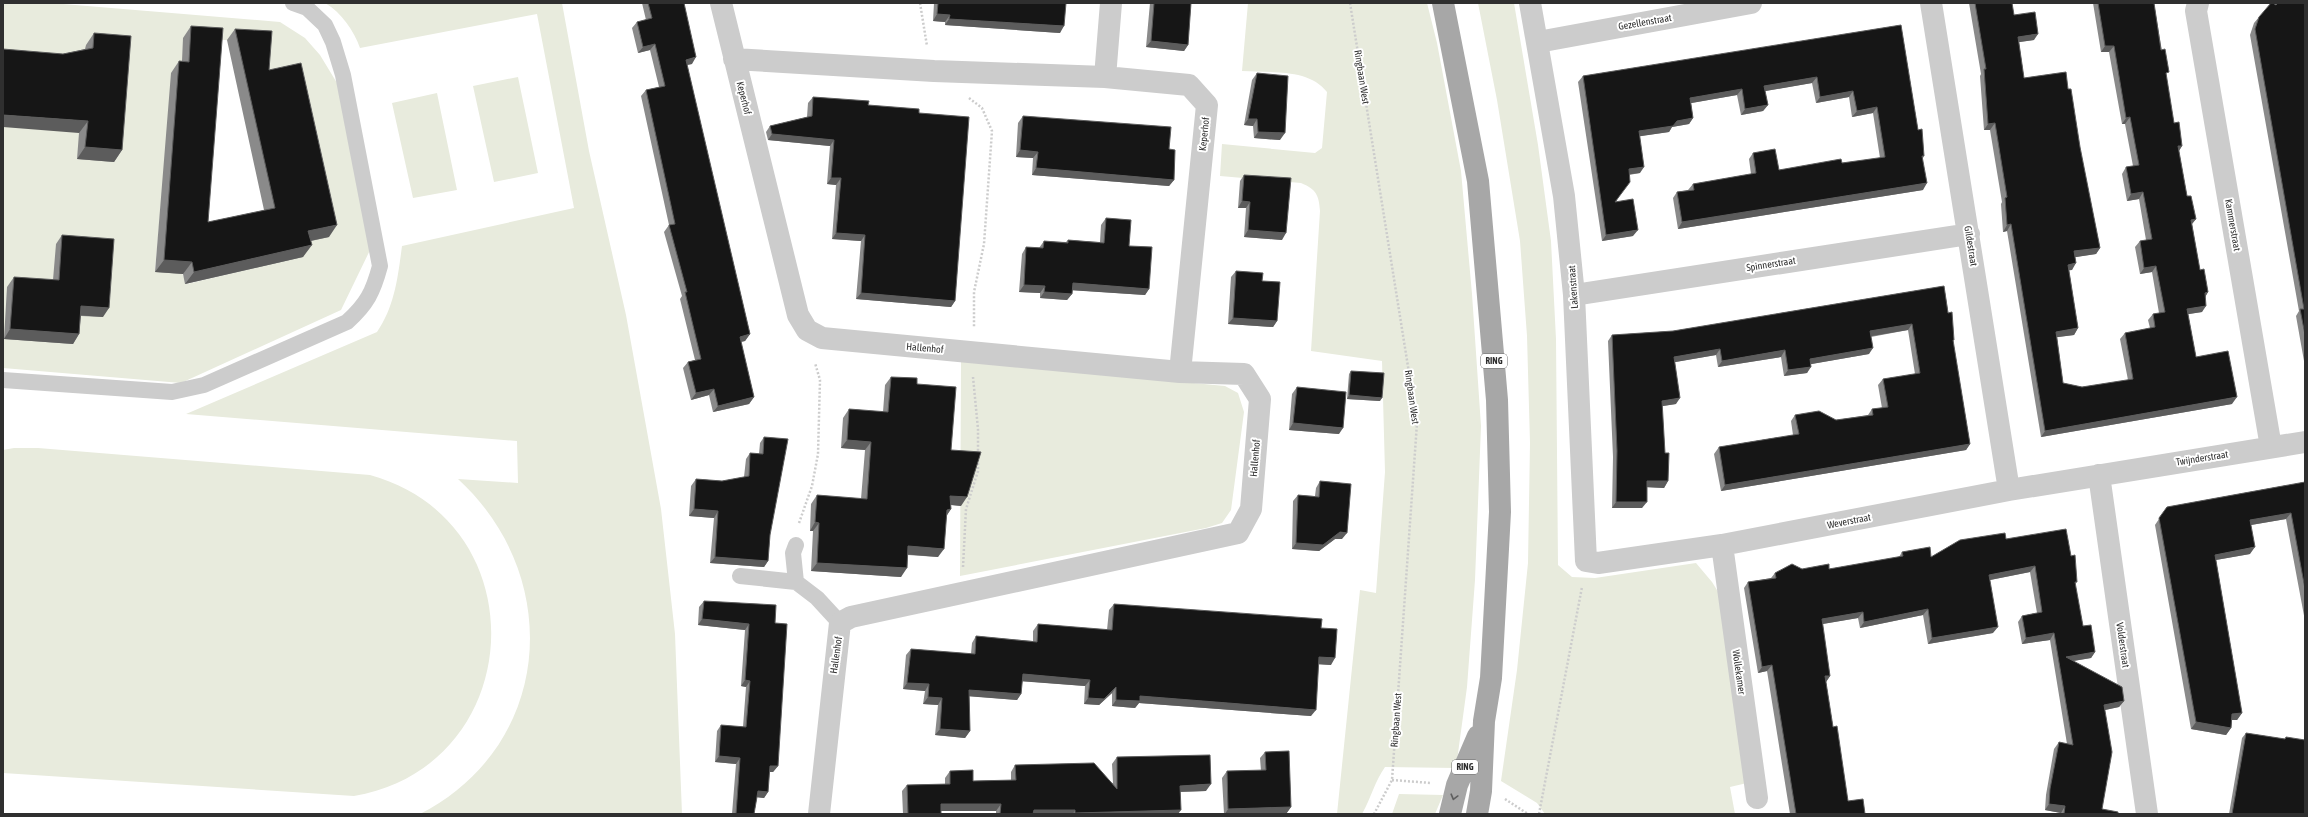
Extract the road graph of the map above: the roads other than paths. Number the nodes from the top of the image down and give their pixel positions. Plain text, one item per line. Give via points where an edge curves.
1 (293, 3) edge
2 (721, 3) edge
3 (1111, 3) edge
4 (1443, 3) edge
5 (1530, 3) edge
6 (1751, 3) edge
7 (1931, 3) edge
8 (2198, 3) edge
9 (1538, 42) junction
10 (734, 59) junction
11 (1105, 77) junction
12 (1969, 234) junction
13 (1574, 295) junction
14 (807, 330) joint
15 (1180, 372) junction
16 (3, 380) edge
17 (2305, 442) edge
18 (2271, 447) junction
19 (2099, 475) junction
20 (2009, 490) junction
21 (796, 545) road end
22 (1722, 545) junction
23 (1592, 562) joint
24 (740, 576) dead end
25 (796, 582) junction
26 (840, 623) junction
27 (1484, 722) junction
28 (1757, 798) dead end
29 (819, 814) edge
30 (1450, 814) edge
31 (1477, 814) edge
32 (2147, 814) edge

1 - 16 lane via 308,8 325,25 343,75 380,266 374,287 364,306 347,322 204,386 172,392
2 - 10 street
3 - 11 street
4 - 27 main road, RING via 1478,181 1497,400 1500,512 1491,678
5 - 9 street, Lakenstraat
6 - 9 street, Gezellenstraat
7 - 12 street, Gildestraat
8 - 18 street, Kammerstraat via 2196,11
9 - 13 street, Lakenstraat via 1564,196
10 - 11 street, Keperhof via 934,71
10 - 14 street, Keperhof via 798,315
11 - 15 street, Keperhof via 1188,85 1207,105
12 - 13 street, Spinnerstraat
12 - 20 street, Gildestraat
13 - 23 street, Lakenstraat
14 - 15 street, Hallenhof via 822,338
15 - 26 street, Hallenhof via 1244,374 1260,399 1251,508 1238,533 851,617
17 - 18 street, Twijnderstraat
18 - 19 street, Twijnderstraat
19 - 20 street, Weverstraat
19 - 32 street, Volderstraat
20 - 22 street, Weverstraat
21 - 25 lane via 793,553
22 - 23 street, Weverstraat
22 - 28 street, Wollekamer
24 - 25 lane
25 - 26 lane via 817,598
26 - 29 street, Hallenhof
27 -> 30 main road, RING via 1457,786
27 - 31 main road, RING via 1481,791

